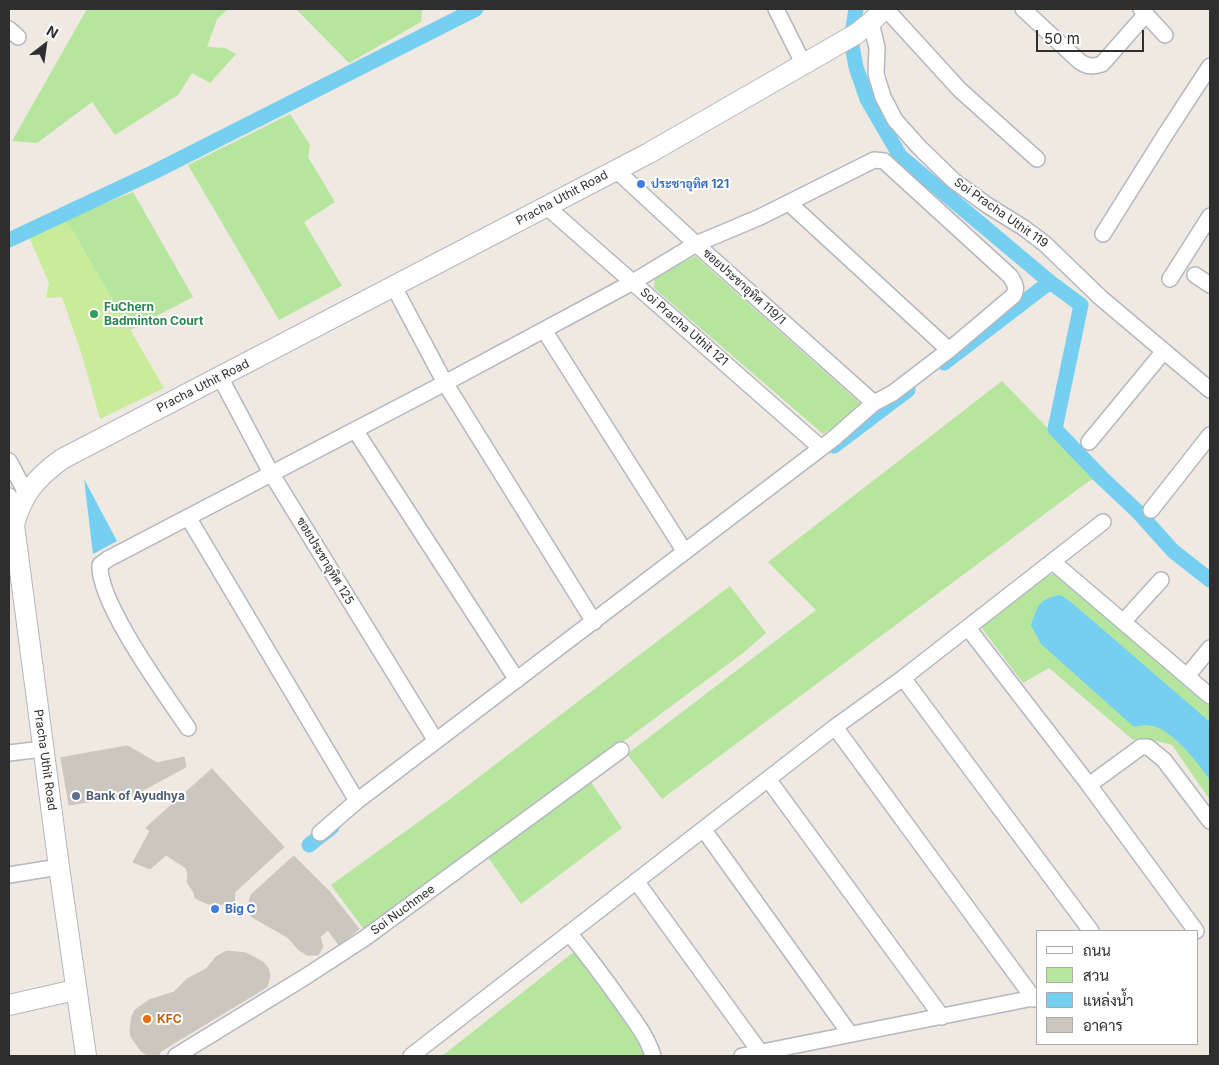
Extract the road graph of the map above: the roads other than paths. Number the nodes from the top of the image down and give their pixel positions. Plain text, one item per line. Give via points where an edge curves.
1 (776, 9) edge
2 (1023, 9) edge
3 (1143, 11) edge
4 (869, 23) edge
5 (1165, 35) dead end
6 (804, 63) junction
7 (1210, 66) edge
8 (1037, 159) dead end
9 (616, 170) junction
10 (789, 203) junction
11 (547, 207) junction
12 (1210, 216) edge
13 (1103, 234) dead end
14 (696, 244) junction
15 (1195, 275) dead end
16 (1170, 279) dead end
17 (633, 282) junction
18 (1210, 285) edge
19 (394, 287) junction
20 (544, 330) junction
21 (949, 350) junction
22 (1164, 351) junction
23 (220, 377) junction
24 (445, 383) junction
25 (1210, 390) edge
26 (874, 403) junction
27 (355, 430) junction
28 (1210, 435) edge
29 (1089, 442) dead end
30 (821, 448) junction
31 (9, 461) edge
32 (271, 473) junction
33 (17, 501) edge
34 (1150, 510) dead end
35 (188, 517) junction
36 (1103, 522) dead end
37 (684, 552) junction
38 (1053, 562) junction
39 (1162, 580) dead end
40 (594, 622) junction
41 (1123, 622) junction
42 (968, 628) junction
43 (1210, 648) edge
44 (1187, 676) junction
45 (902, 678) junction
46 (518, 680) junction
47 (1210, 696) edge
48 (835, 727) junction
49 (188, 728) dead end
50 (436, 741) junction
51 (44, 749) junction
52 (621, 750) dead end
53 (9, 753) edge
54 (768, 779) junction
55 (1089, 785) junction
56 (357, 801) junction
57 (1210, 821) edge
58 (704, 830) junction
59 (320, 833) dead end
60 (59, 867) junction
61 (9, 874) edge
62 (636, 881) junction
63 (1090, 930) edge
64 (1196, 930) edge
65 (569, 932) junction
66 (76, 990) junction
67 (1036, 998) edge
68 (9, 1005) edge
69 (942, 1017) junction
70 (850, 1034) junction
71 (760, 1052) junction
72 (86, 1056) edge
73 (176, 1056) edge
74 (411, 1056) edge
75 (653, 1056) edge
76 (742, 1056) edge

1 - 6 street
2 - 3 street via 1079,61 1092,67 1102,64
3 - 5 street
4 - 6 main road, Pracha Uthit Road
4 - 8 street via 960,90
4 - 22 street, Soi Pracha Uthit 119 via 877,48 876,74 883,97 895,120 918,147 954,181 1045,244 1101,298
6 - 9 main road, Pracha Uthit Road
7 - 13 street
9 - 11 main road, Pracha Uthit Road
9 - 14 street, ซอยประชาอุทิศ 119/1
10 - 14 street
10 - 21 street
10 - 21 street via 874,160 884,161 1010,276 1016,285 1013,296
11 - 17 street, Soi Pracha Uthit 121
11 - 19 main road, Pracha Uthit Road
12 - 16 street
14 - 17 street
14 - 26 street, ซอยประชาอุทิศ 119/1
15 - 18 street
17 - 20 street
17 - 30 street, Soi Pracha Uthit 121
19 - 23 main road, Pracha Uthit Road
19 - 24 street
20 - 24 street
20 - 37 street
21 - 26 street
22 - 25 street, Soi Pracha Uthit 119
22 - 29 street
23 - 32 street, ซอยประชาอุทิศ 125
23 - 33 main road, Pracha Uthit Road via 62,459 45,471
24 - 27 street
24 - 40 street
26 - 30 street
27 - 32 street
27 - 46 street
28 - 34 street
30 - 37 street
31 - 33 street
32 - 35 street
32 - 50 street, ซอยประชาอุทิศ 125
33 - 51 main road, Pracha Uthit Road via 14,525
35 - 49 street via 103,562 100,575 124,628
35 - 56 street
36 - 38 street
37 - 40 street
38 - 41 street
38 - 42 street
39 - 41 street
40 - 46 street
41 - 44 street
42 - 45 street
42 - 55 street
43 - 44 street
44 - 47 street
45 - 48 street
45 - 63 street
46 - 50 street
48 - 54 street
48 - 67 street
50 - 56 street
51 - 53 street
51 - 60 main road, Pracha Uthit Road
52 - 73 street, Soi Nuchmee via 365,938
54 - 58 street
54 - 69 street
55 - 57 street via 1141,747 1148,747 1164,760
55 - 64 street
56 - 59 street
58 - 62 street
58 - 70 street
60 - 61 street
60 - 66 main road, Pracha Uthit Road
62 - 65 street
62 - 71 street
65 - 74 street
65 - 75 street via 642,1032
66 - 68 main road
66 - 72 main road, Pracha Uthit Road
67 - 69 street
69 - 70 street
70 - 71 street
71 - 76 street

